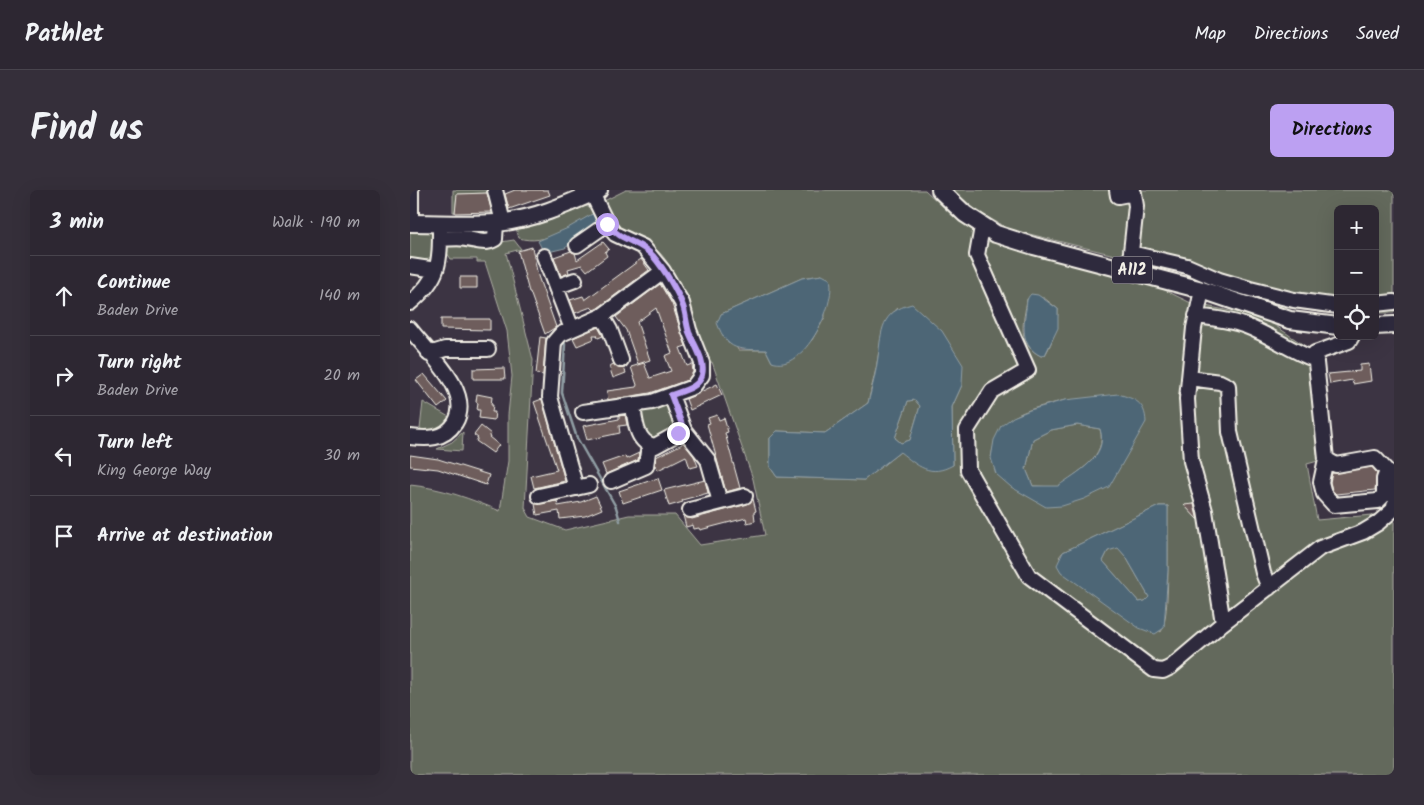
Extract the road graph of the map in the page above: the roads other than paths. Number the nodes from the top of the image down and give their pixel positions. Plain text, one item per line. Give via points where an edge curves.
1 (410, 190) edge
2 (495, 190) edge
3 (940, 190) edge
4 (1117, 190) edge
5 (596, 192) edge
6 (499, 222) junction
7 (410, 223) edge
8 (607, 224) junction
9 (982, 227) junction
10 (440, 231) junction
11 (577, 245) dead end
12 (1131, 253) junction
13 (544, 256) dead end
14 (410, 266) edge
15 (436, 270) junction
16 (1129, 270) junction
17 (663, 271) junction
18 (575, 280) dead end
19 (556, 287) junction
20 (1202, 290) junction
21 (1394, 302) edge
22 (410, 303) edge
23 (1379, 304) edge
24 (1334, 305) edge
25 (602, 316) junction
26 (1196, 316) junction
27 (1394, 325) edge
28 (1334, 326) edge
29 (1379, 326) edge
30 (410, 329) edge
31 (572, 329) junction
32 (1350, 340) edge
33 (488, 349) dead end
34 (429, 354) junction
35 (621, 360) dead end
36 (1316, 360) junction
37 (1189, 378) junction
38 (671, 395) junction
39 (633, 405) junction
40 (583, 412) dead end
41 (684, 430) junction
42 (410, 437) edge
43 (649, 445) junction
44 (1326, 459) junction
45 (1387, 471) junction
46 (611, 481) dead end
47 (539, 496) dead end
48 (745, 496) dead end
49 (1394, 496) edge
50 (720, 502) junction
51 (1394, 506) edge
52 (690, 510) dead end
53 (1269, 588) junction
54 (1223, 623) junction

1 - 7 street
2 - 6 street
3 - 9 main road, A112
4 - 12 street via 1118,196 1134,193 1136,206
5 - 6 main road via 541,214
5 - 8 street
6 - 10 main road
7 - 10 main road
8 - 11 street
8 - 17 street via 622,239 643,247
9 - 16 main road, A112 via 1034,246
9 - 54 street via 977,254 1028,370 992,391 967,430 968,470 1029,576 1154,670 1163,671 1170,667
10 - 15 street
12 - 16 street
12 - 24 street via 1187,266 1250,289
13 - 19 street
14 - 15 street
15 - 22 street via 430,284
16 - 20 main road, A112
17 - 25 street
17 - 38 street via 682,303 702,363 699,381 693,387
18 - 19 street
19 - 31 street
20 - 26 street
20 - 28 main road, A112 via 1290,320
21 - 23 street
25 - 31 street
25 - 35 street
26 - 36 street via 1247,326
26 - 37 street
27 - 29 main road
30 - 34 street
31 - 47 street via 554,342 550,397 582,486
32 - 36 street via 1316,353
33 - 34 street via 445,349
34 - 42 street via 457,389 460,413 452,427 440,436 431,439
36 - 44 street
37 - 53 street via 1228,386 1230,432
37 - 54 street via 1187,399 1191,461 1205,511
38 - 39 street
38 - 41 street
39 - 40 street
39 - 43 street via 640,436
41 - 43 street via 655,446
41 - 50 street via 708,460
43 - 46 street via 646,466
44 - 45 street via 1336,465 1375,458
44 - 45 street via 1321,482 1324,494 1334,505 1378,501 1384,495
45 - 49 street
48 - 50 street
50 - 52 street
51 - 53 street via 1378,524 1320,548
53 - 54 street

